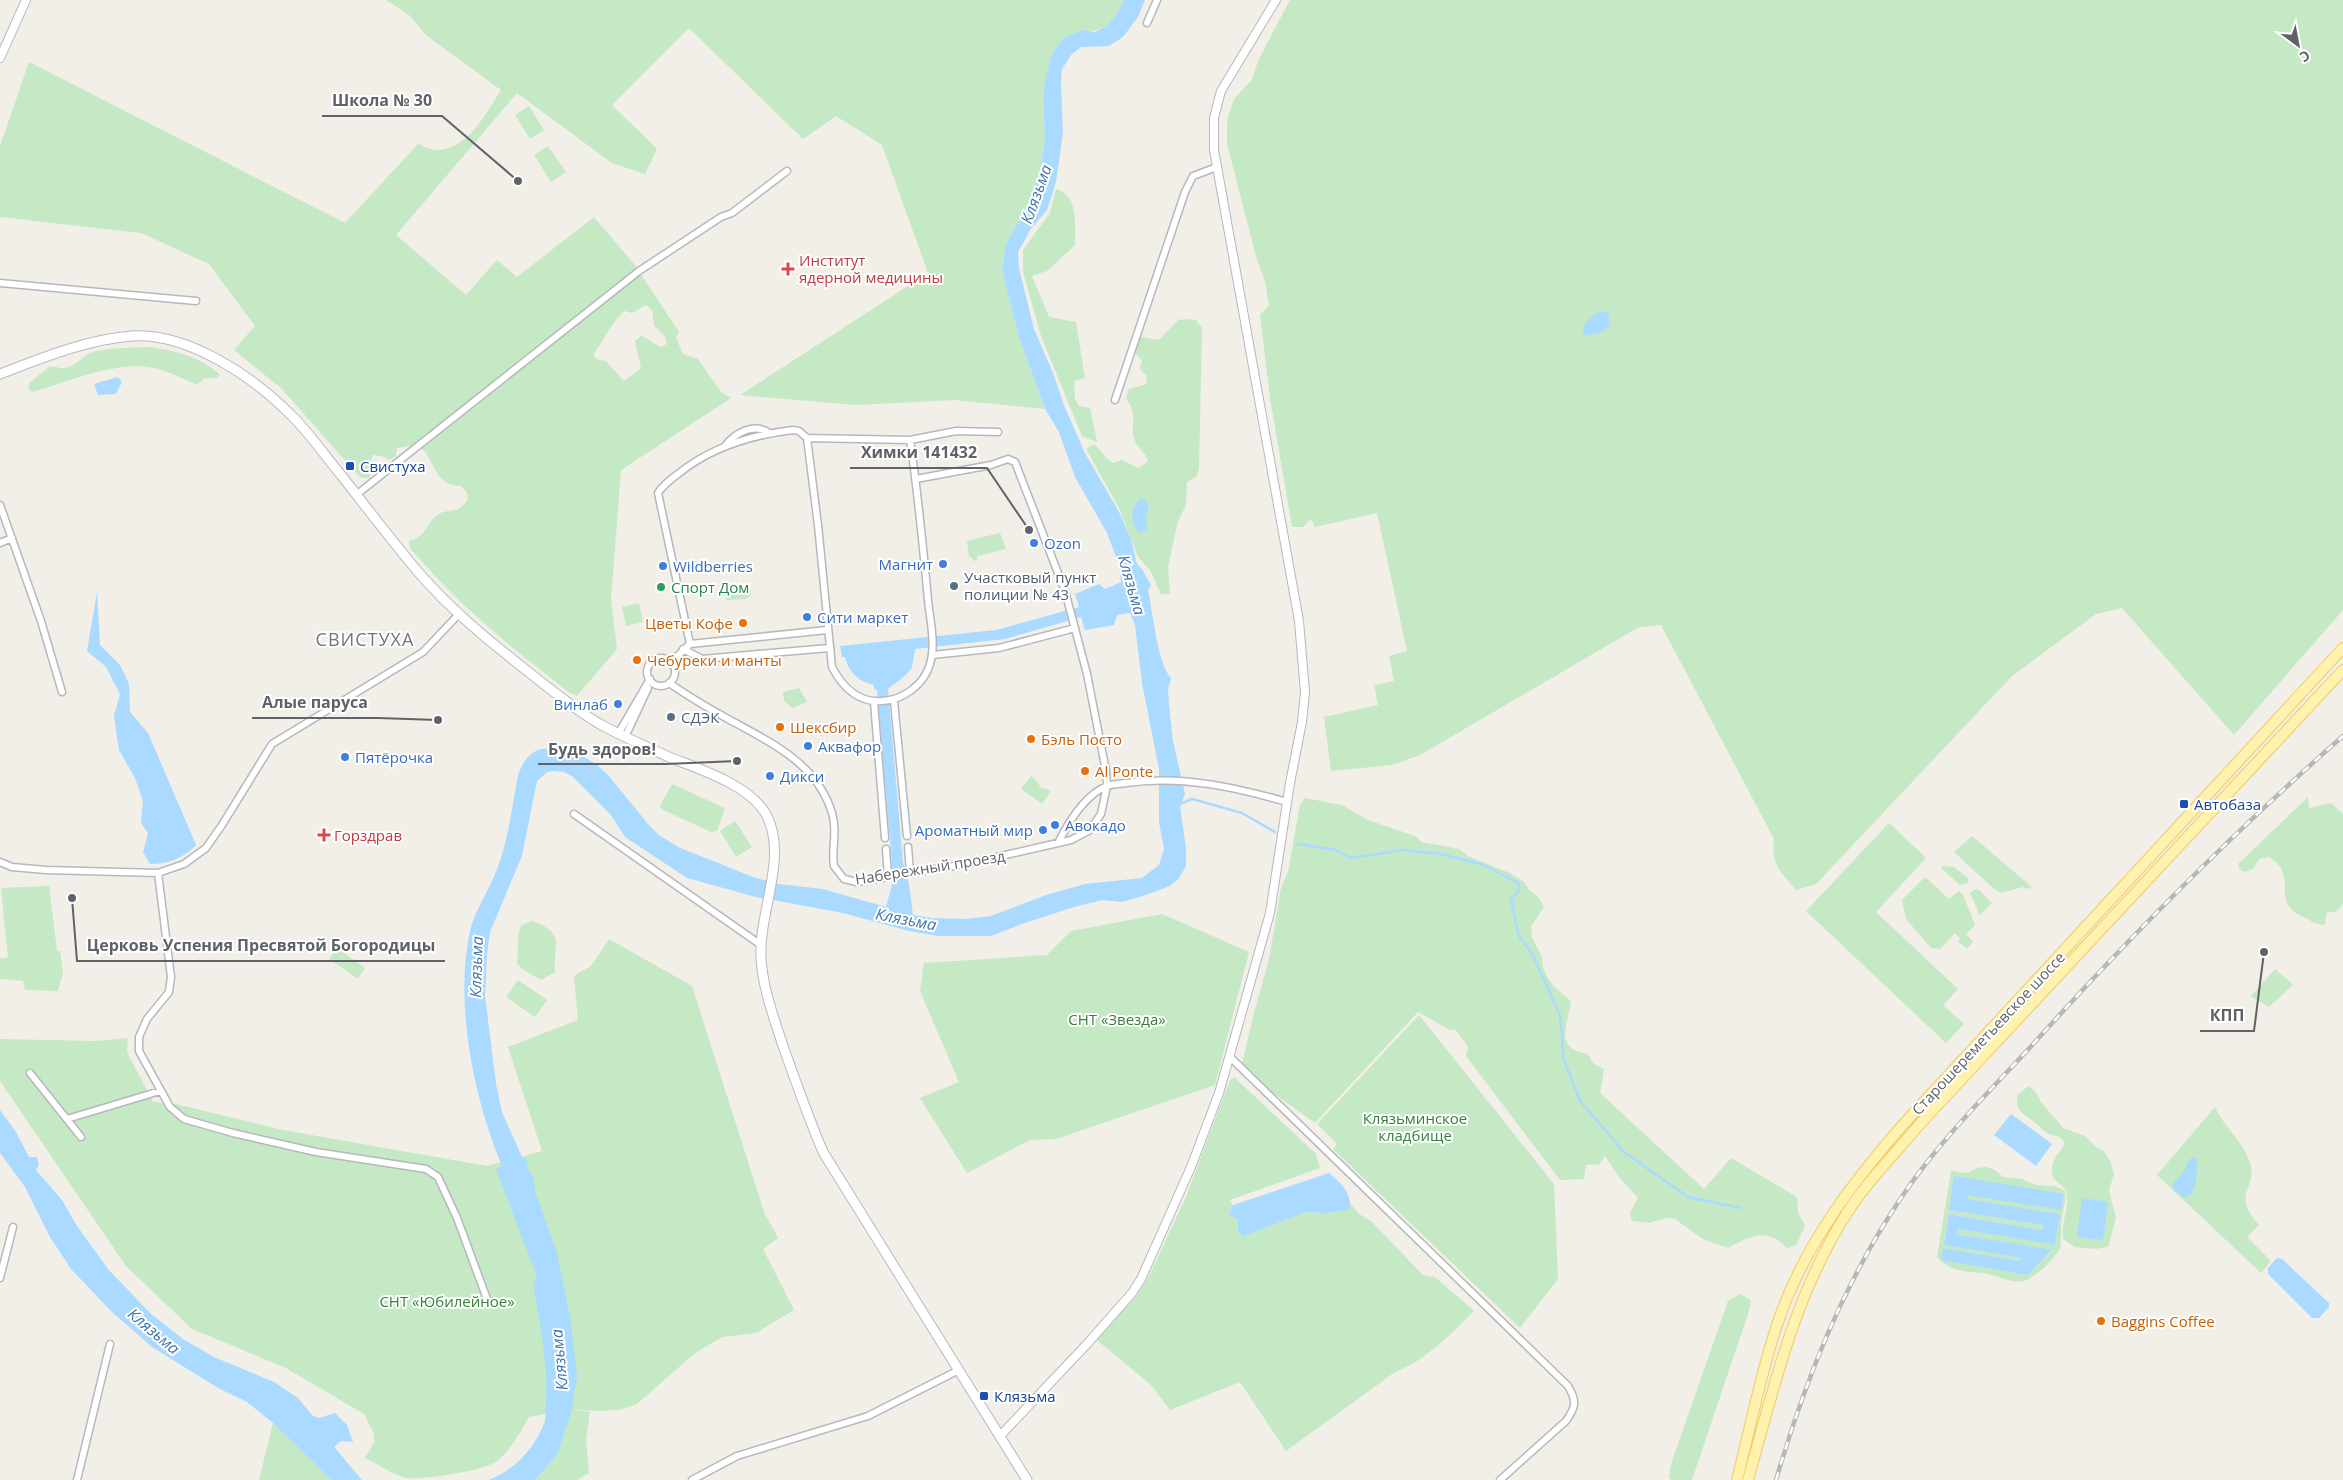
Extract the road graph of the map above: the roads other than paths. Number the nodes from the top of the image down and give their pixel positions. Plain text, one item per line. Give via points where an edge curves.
1 (26, 0) edge
2 (1157, 0) edge
3 (1276, 0) edge
4 (1146, 22) dead end
5 (0, 58) edge
6 (1217, 167) junction
7 (787, 170) dead end
8 (0, 283) edge
9 (196, 301) dead end
10 (0, 374) edge
11 (1114, 400) dead end
12 (998, 432) dead end
13 (807, 438) junction
14 (910, 440) junction
15 (916, 479) junction
16 (356, 494) junction
17 (0, 505) edge
18 (12, 538) junction
19 (0, 543) edge
20 (458, 615) junction
21 (1074, 625) junction
22 (828, 630) junction
23 (690, 644) junction
24 (829, 648) junction
25 (2343, 648) edge
26 (683, 649) junction
27 (932, 652) junction
28 (671, 662) junction
29 (2343, 670) edge
30 (651, 681) junction
31 (669, 683) junction
32 (62, 692) dead end
33 (892, 701) junction
34 (876, 702) junction
35 (621, 735) junction
36 (1107, 786) junction
37 (1287, 802) junction
38 (574, 814) dead end
39 (907, 836) dead end
40 (885, 838) dead end
41 (1058, 843) junction
42 (908, 847) dead end
43 (886, 849) dead end
44 (0, 862) edge
45 (909, 873) junction
46 (158, 874) junction
47 (889, 876) junction
48 (761, 945) junction
49 (1230, 1057) junction
50 (30, 1073) dead end
51 (160, 1091) junction
52 (67, 1119) junction
53 (81, 1137) dead end
54 (13, 1227) dead end
55 (0, 1278) edge
56 (487, 1298) dead end
57 (110, 1344) dead end
58 (959, 1370) junction
59 (1000, 1436) junction
60 (77, 1480) edge
61 (692, 1480) edge
62 (1027, 1480) edge
63 (1500, 1480) edge
64 (1736, 1480) edge
65 (1748, 1480) edge

1 - 5 street
2 - 4 street
3 - 6 street via 1221,91 1214,118
6 - 11 street via 1193,176 1185,192
6 - 37 street via 1299,621 1304,665 1302,722
7 - 16 street via 732,213 639,271
8 - 9 street
10 - 16 main road via 97,341 132,336 175,341 205,353 264,390 293,417
12 - 14 street via 956,431
13 - 14 street
13 - 22 street
13 - 23 street via 799,431 769,433 764,429 745,430 725,446 692,462 658,493
14 - 15 street
15 - 21 street, Набережный проезд via 1012,459 1040,526
15 - 27 street
16 - 20 main road via 419,574
17 - 18 street
18 - 19 street
18 - 32 street
20 - 35 main road via 562,698 597,723
20 - 46 street via 416,656 272,744 206,848 184,864
21 - 27 street via 999,648
21 - 36 street, Набережный проезд via 1103,746
22 - 23 street
22 - 24 street
23 - 26 street
24 - 26 street via 702,659
24 - 34 street via 832,667 845,687 855,695
25 - 64 main road, Старошереметьевское шоссе via 1909,1118 1839,1204 1824,1225 1777,1324
26 - 28 street
27 - 33 street via 928,672 919,684
28 - 30 street via 660,658 653,661 648,671
28 - 31 street via 675,672
29 - 65 main road, Старошереметьевское шоссе via 1919,1125 1859,1195 1811,1277 1795,1316
30 - 31 street via 659,685
30 - 35 street
31 - 47 street, Набережный проезд via 690,698 779,746 813,777 832,814 836,837 833,860 840,876 857,882
33 - 34 street
33 - 39 street
34 - 40 street
35 - 48 main road via 709,773 750,796 761,807 770,824 774,843
36 - 37 street via 1144,780 1201,783
36 - 41 street via 1092,795 1078,811
36 - 41 street, Набережный проезд via 1102,814 1090,830 1083,836
37 - 49 street via 1270,913
38 - 48 street
41 - 45 street, Набережный проезд
42 - 45 street
43 - 47 street
44 - 46 street via 12,867 46,870
45 - 47 street, Набережный проезд
46 - 51 street via 171,977 169,992 147,1020 139,1037 139,1051
48 - 58 main road via 771,1008 803,1103 824,1152
49 - 59 street via 1191,1167 1141,1279 1087,1344
49 - 63 street via 1568,1386 1576,1404 1566,1421
50 - 52 street
51 - 52 street
51 - 56 street via 170,1107 184,1119 233,1134 316,1152 426,1169 438,1177 460,1224
52 - 53 street
54 - 55 street
57 - 60 street
58 - 59 main road
58 - 61 street via 868,1416 737,1456
59 - 62 main road

